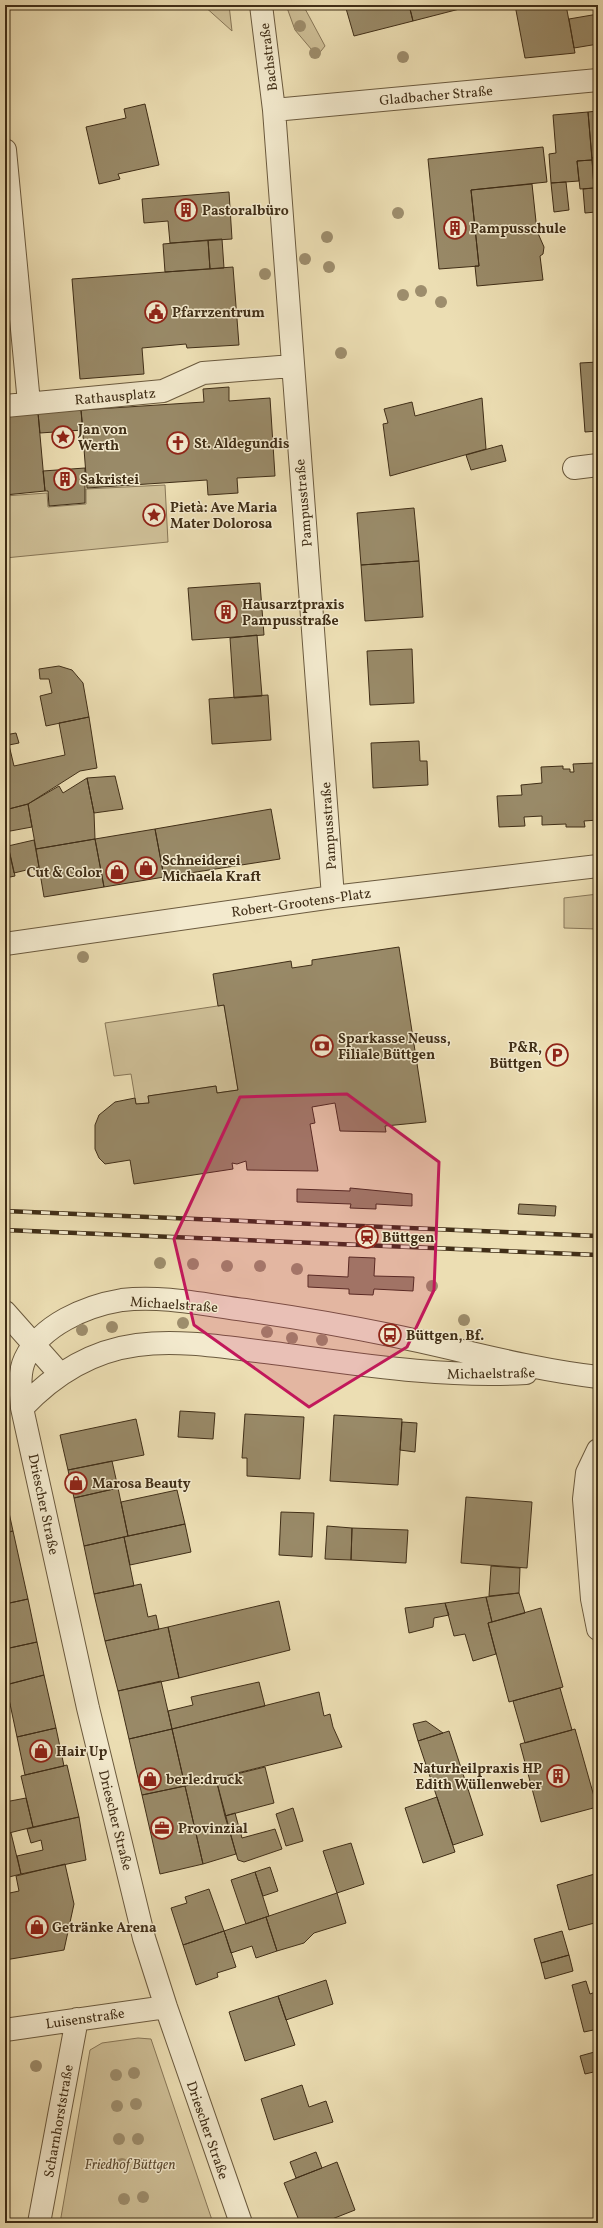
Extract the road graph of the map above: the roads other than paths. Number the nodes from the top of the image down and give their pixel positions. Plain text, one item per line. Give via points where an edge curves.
1 (261, 5) edge
2 (598, 80) edge
3 (274, 110) junction
4 (5, 150) edge
5 (292, 366) junction
6 (29, 404) junction
7 (5, 406) edge
8 (598, 465) edge
9 (574, 468) dead end
10 (598, 866) edge
11 (333, 897) junction
12 (5, 944) edge
13 (5, 1312) edge
14 (35, 1345) junction
15 (551, 1371) junction
16 (60, 1374) junction
17 (598, 1377) edge
18 (22, 1408) junction
19 (598, 1450) edge
20 (598, 1629) edge
21 (166, 2007) junction
22 (77, 2019) junction
23 (5, 2030) edge
24 (39, 2223) edge
25 (241, 2223) edge

1 - 3 street, Bachstraße
2 - 3 street, Gladbacher Straße
3 - 5 street, Pampusstraße
4 - 6 street
5 - 6 street, Rathausplatz via 203,373 163,391
5 - 11 street, Pampusstraße
6 - 7 street, Rathausplatz
8 - 9 street
10 - 11 street, Robert-Grootens-Platz
11 - 12 street, Robert-Grootens-Platz
13 - 14 street
14 - 15 street, Michaelstraße via 48,1331 64,1320 95,1307 123,1300 155,1300 190,1302 304,1319 390,1335
14 - 16 street
14 - 18 street, Michaelstraße via 22,1369
15 - 16 street, Michaelstraße via 488,1375 428,1373 239,1349 161,1343 121,1348 80,1363
15 - 17 street, Michaelstraße
16 - 18 street, Michaelstraße via 39,1390
18 - 21 street, Driescher Straße via 90,1716 144,1938
19 - 20 street via 587,1473 584,1499 592,1600
21 - 22 street, Luisenstraße
21 - 25 street, Driescher Straße
22 - 23 street, Luisenstraße
22 - 24 street, Scharnhorststraße

